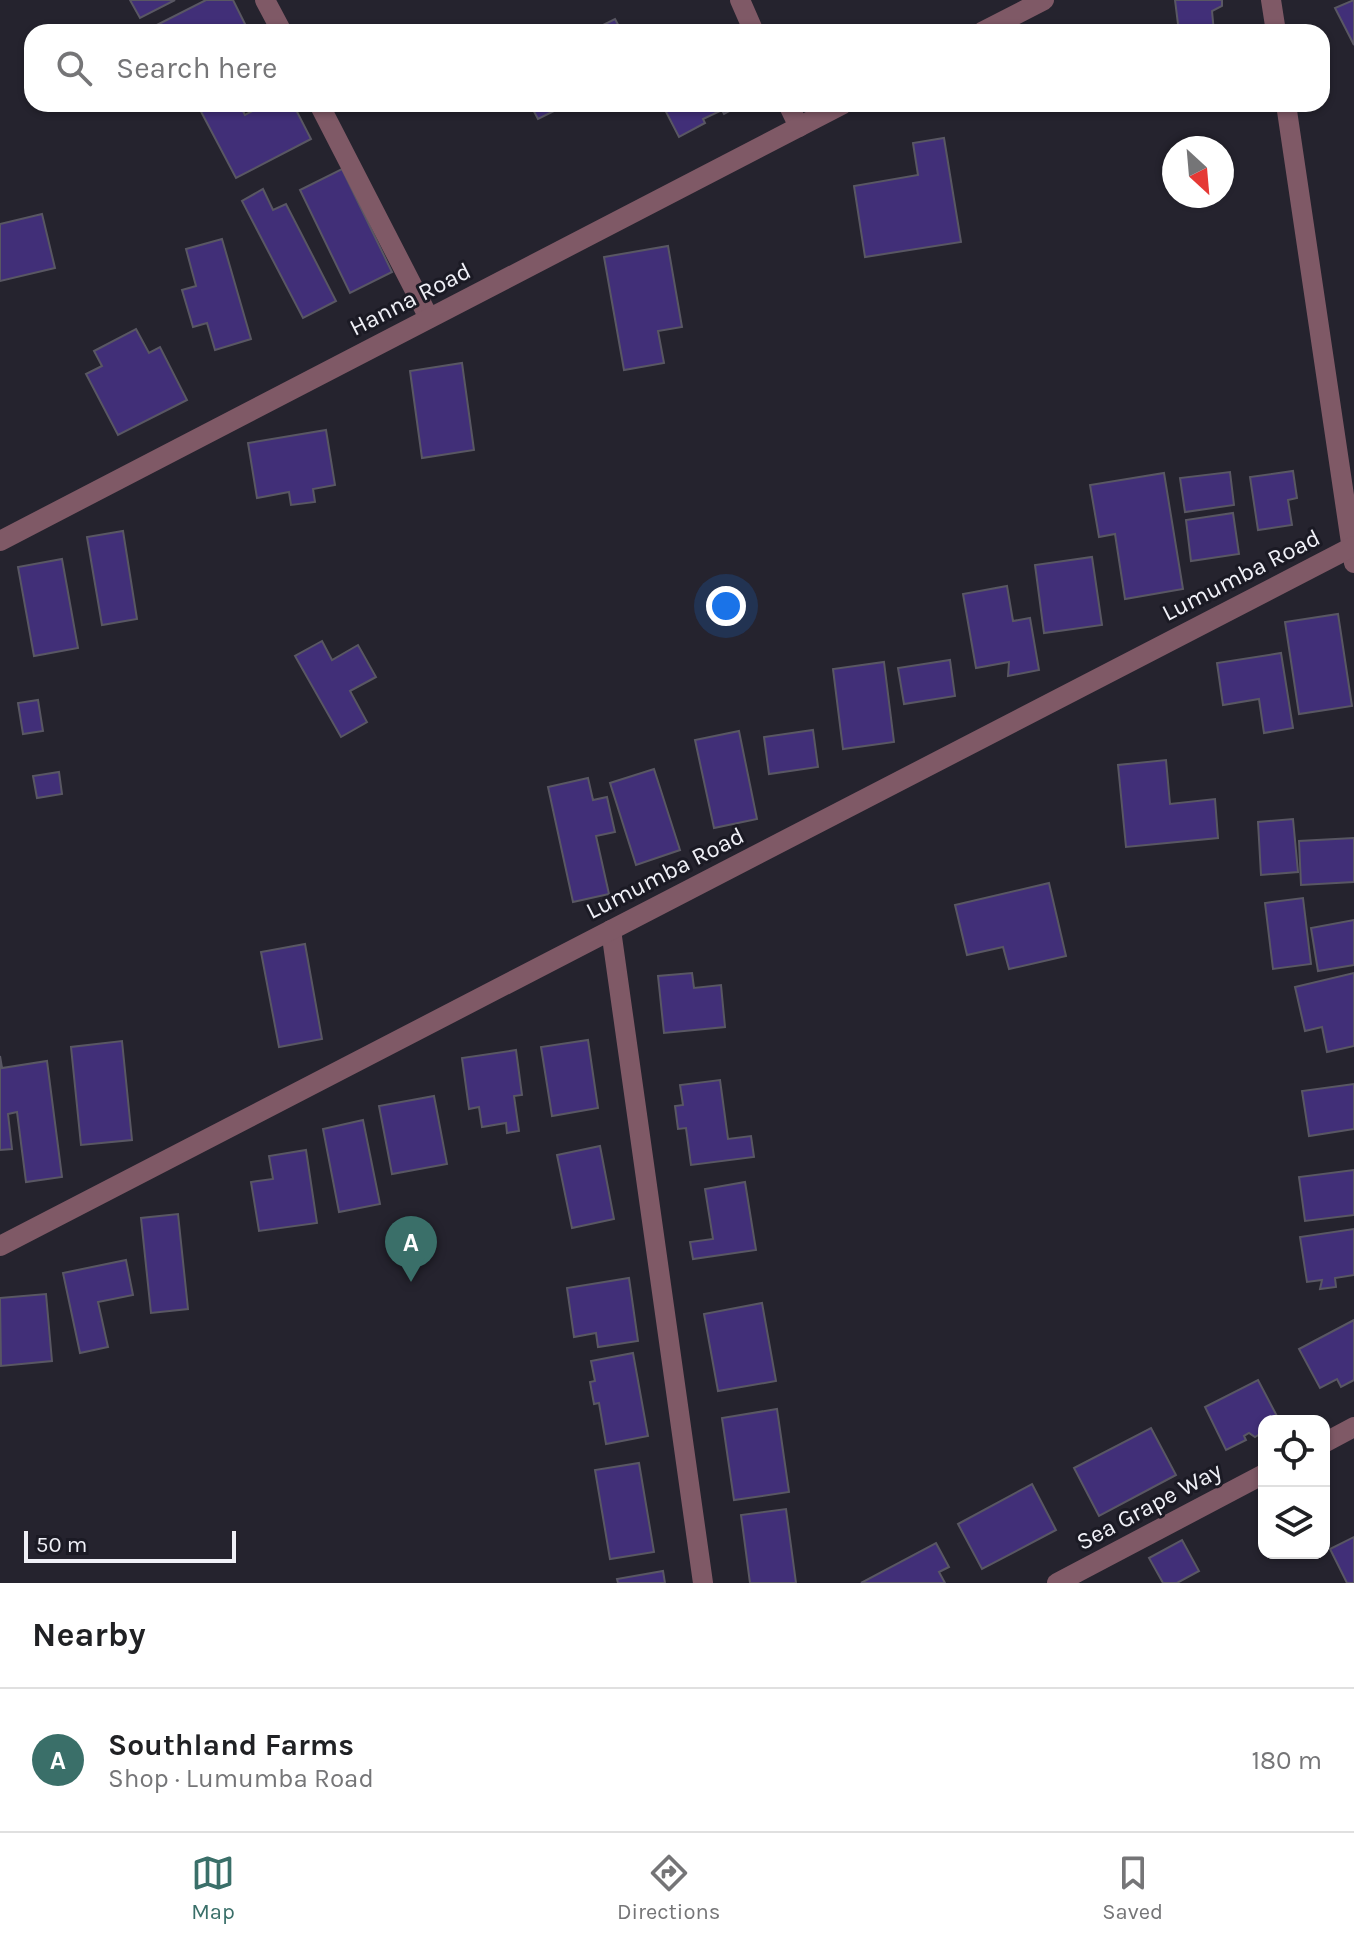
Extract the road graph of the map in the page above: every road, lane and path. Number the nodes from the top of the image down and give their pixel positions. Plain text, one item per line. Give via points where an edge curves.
1 (265, 0) edge
2 (740, 0) edge
3 (1044, 0) edge
4 (1271, 0) edge
5 (278, 24) edge
6 (750, 24) edge
7 (998, 24) edge
8 (1275, 24) edge
9 (323, 112) edge
10 (792, 112) edge
11 (828, 112) edge
12 (1287, 112) edge
13 (799, 127) junction
14 (429, 318) junction
15 (0, 541) edge
16 (1353, 552) edge
17 (611, 930) junction
18 (0, 1246) edge
19 (1354, 1427) edge
20 (1330, 1440) edge
21 (1258, 1477) edge
22 (703, 1583) edge
23 (1057, 1583) edge

1 - 5 street
2 - 6 street
3 - 7 street
4 - 8 street
9 - 14 street
10 - 13 street
11 - 13 street, Hanna Road
12 - 16 street
13 - 14 street, Hanna Road
14 - 15 street, Hanna Road
16 - 17 street, Lumumba Road
17 - 18 street, Lumumba Road
17 - 22 street
19 - 20 street
21 - 23 street, Sea Grape Way

